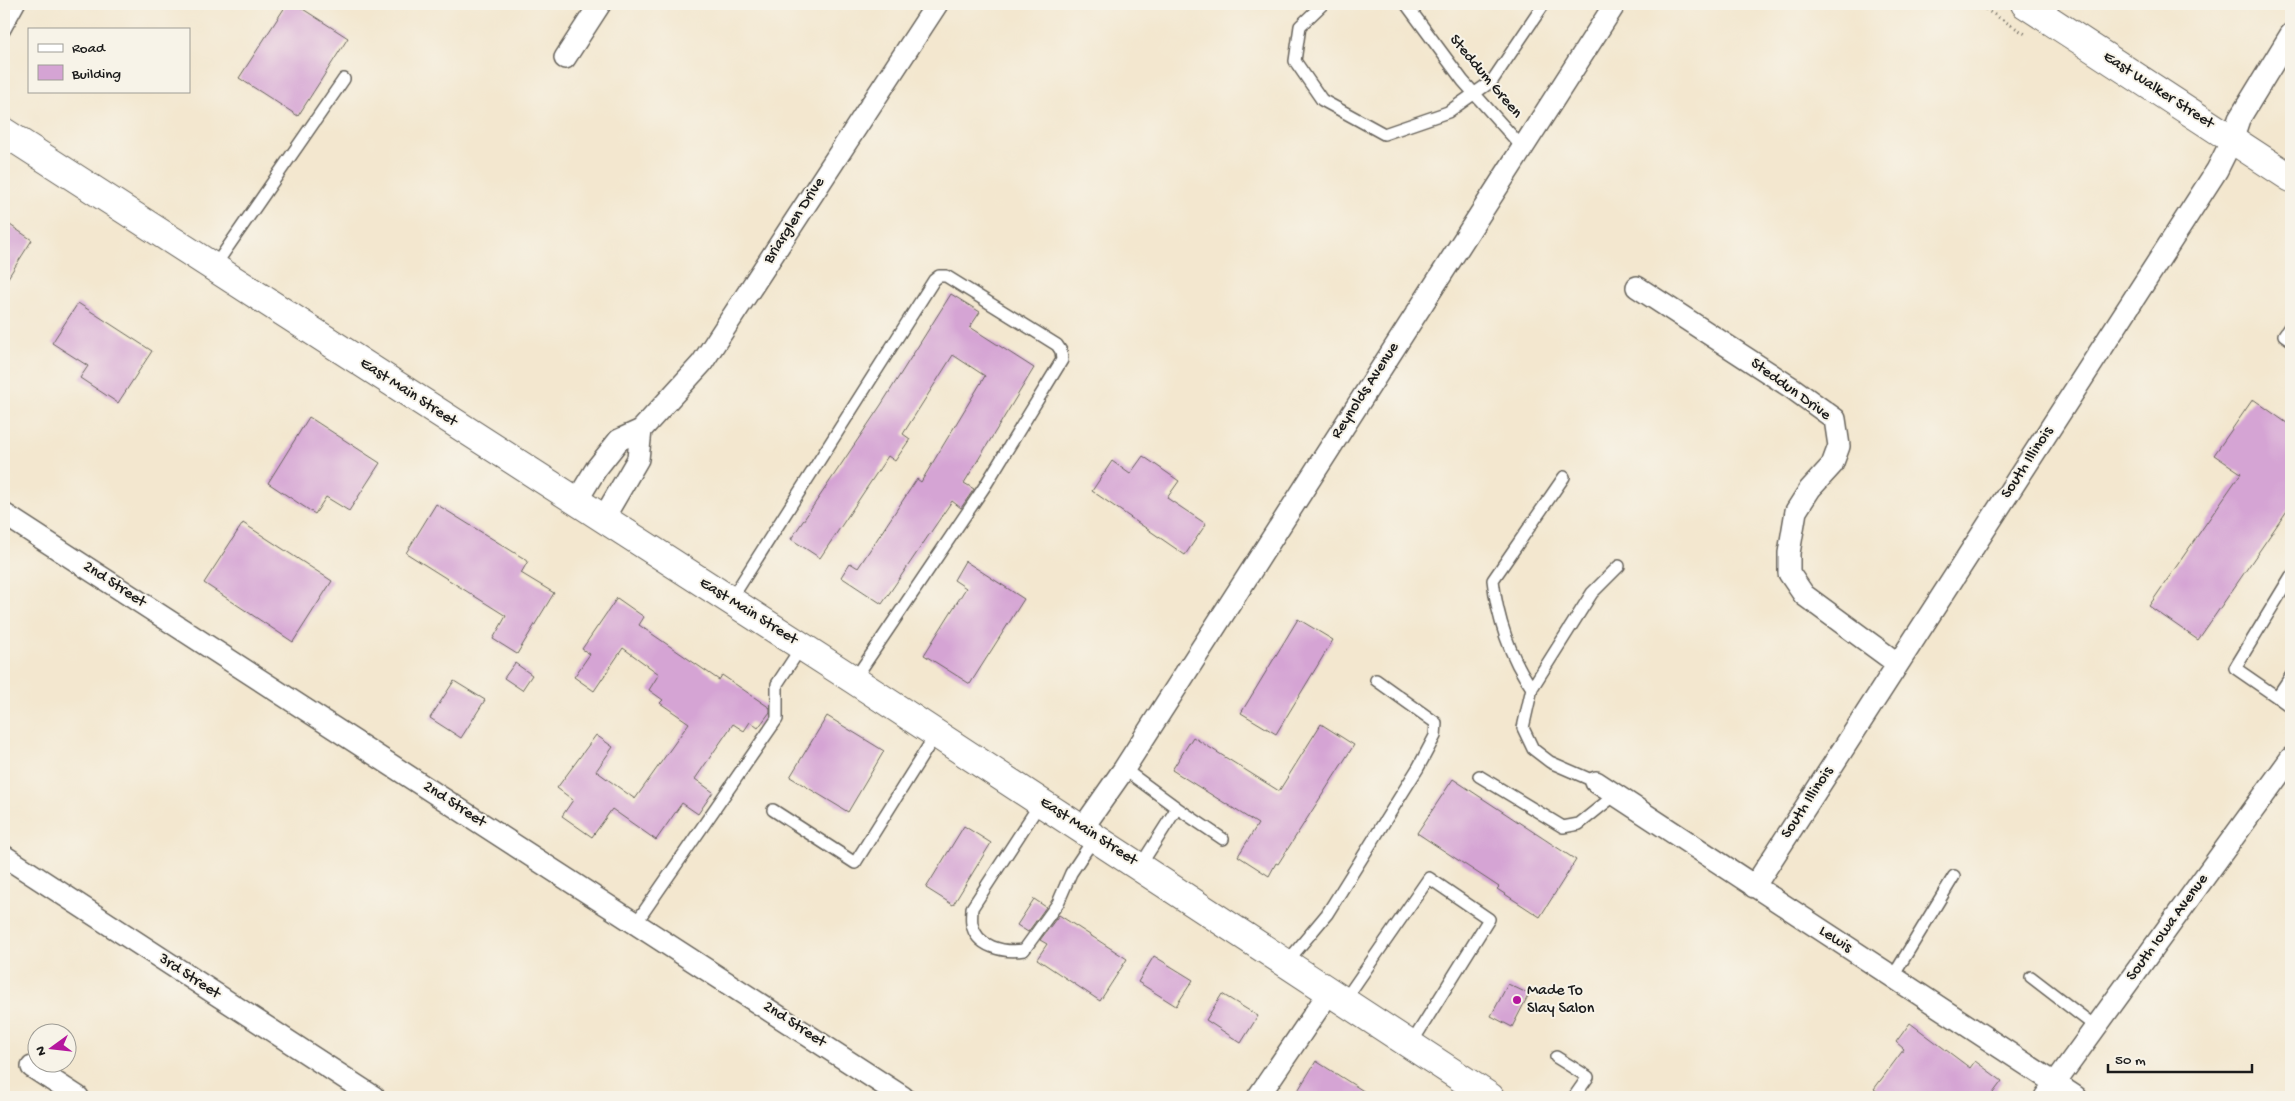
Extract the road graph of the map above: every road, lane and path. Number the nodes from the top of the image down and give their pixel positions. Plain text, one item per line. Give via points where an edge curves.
1 (19, 4) edge
2 (600, 4) edge
3 (937, 4) edge
4 (1323, 4) edge
5 (1406, 4) edge
6 (1544, 4) edge
7 (1615, 4) edge
8 (2024, 4) edge
9 (4, 30) edge
10 (2291, 34) edge
11 (565, 58) dead end
12 (344, 79) dead end
13 (1474, 94) junction
14 (4, 132) edge
15 (2232, 140) junction
16 (1522, 147) junction
17 (2291, 178) edge
18 (214, 268) junction
19 (1637, 287) dead end
20 (2291, 325) edge
21 (2291, 340) edge
22 (641, 430) junction
23 (1564, 477) dead end
24 (576, 502) junction
25 (4, 514) edge
26 (603, 519) junction
27 (1619, 566) dead end
28 (2291, 576) edge
29 (730, 601) junction
30 (802, 646) junction
31 (1898, 664) junction
32 (2291, 676) edge
33 (854, 680) junction
34 (1376, 680) dead end
35 (1532, 688) junction
36 (2277, 697) junction
37 (2291, 707) edge
38 (936, 734) junction
39 (2291, 758) edge
40 (1121, 774) junction
41 (1479, 776) dead end
42 (1596, 782) joint
43 (1615, 795) junction
44 (1041, 802) junction
45 (1177, 808) junction
46 (773, 810) dead end
47 (1089, 833) junction
48 (1223, 839) dead end
49 (4, 856) edge
50 (1140, 866) junction
51 (1954, 876) dead end
52 (1754, 887) junction
53 (636, 923) junction
54 (1287, 962) junction
55 (2031, 977) dead end
56 (1892, 978) junction
57 (1337, 996) junction
58 (2096, 1027) junction
59 (1410, 1044) junction
60 (1556, 1057) dead end
61 (43, 1074) edge
62 (2050, 1090) edge
63 (78, 1097) edge
64 (374, 1097) edge
65 (903, 1097) edge
66 (1258, 1097) edge
67 (1490, 1097) edge
68 (1574, 1097) edge
69 (2076, 1097) edge

1 - 9 lane
2 - 11 street
3 - 22 street, Briarglen Drive via 702,363
4 - 13 lane via 1300,26 1295,61 1322,100 1384,134 1448,112
5 - 13 lane, Steddum Green
6 - 13 lane via 1492,81
7 - 16 street, Reynolds Avenue
8 - 15 main road, East Walker Street
10 - 15 street, South Illinois via 2239,119
12 - 18 lane
13 - 16 lane, Steddum Green
14 - 18 main road, East Main Street
15 - 17 main road, East Walker Street
15 - 31 street, South Illinois via 2212,178
16 - 40 street, Reynolds Avenue
18 - 24 main road, East Main Street
19 - 31 street, Steddun Drive via 1835,419 1839,446 1832,465 1810,489 1796,511 1789,573 1804,595
20 - 21 lane via 2284,335
22 - 24 street, Briarglen Drive via 619,440
22 - 26 street via 638,460
23 - 35 lane via 1492,580 1509,644 1522,675
24 - 26 main road, East Main Street
25 - 53 street, 2nd Street
26 - 29 main road, East Main Street
27 - 35 lane via 1592,593
28 - 36 lane via 2235,668
29 - 30 main road, East Main Street
29 - 33 lane via 939,276 946,276 1057,345 1062,360 985,486
30 - 33 main road, East Main Street
30 - 53 lane via 777,684 777,719
31 - 52 street, South Illinois
32 - 36 lane
33 - 38 main road, East Main Street
34 - 54 lane via 1436,724 1435,736 1327,914
35 - 42 lane via 1523,728 1533,749 1550,762
36 - 37 lane
38 - 44 main road, East Main Street
38 - 46 lane via 855,863
39 - 58 street, South Iowa Avenue
40 - 45 lane
40 - 47 street, Reynolds Avenue
41 - 43 lane via 1563,826 1579,824
42 - 43 street, Lewis
43 - 52 street, Lewis
44 - 47 main road, East Main Street
44 - 47 lane via 972,908 976,935 994,949 1024,950 1058,903
45 - 48 lane
45 - 50 lane
47 - 50 main road, East Main Street
49 - 64 street, 3rd Street
50 - 54 main road, East Main Street
51 - 56 lane
52 - 56 street, Lewis
53 - 65 street, 2nd Street
54 - 57 main road, East Main Street
55 - 58 lane
56 - 62 street, Lewis
57 - 59 main road, East Main Street
57 - 59 lane via 1429,878 1489,919
57 - 66 street
58 - 62 street, South Iowa Avenue
59 - 67 main road, East Main Street
60 - 68 lane via 1588,1077
61 - 63 street
62 - 69 street, Lewis

